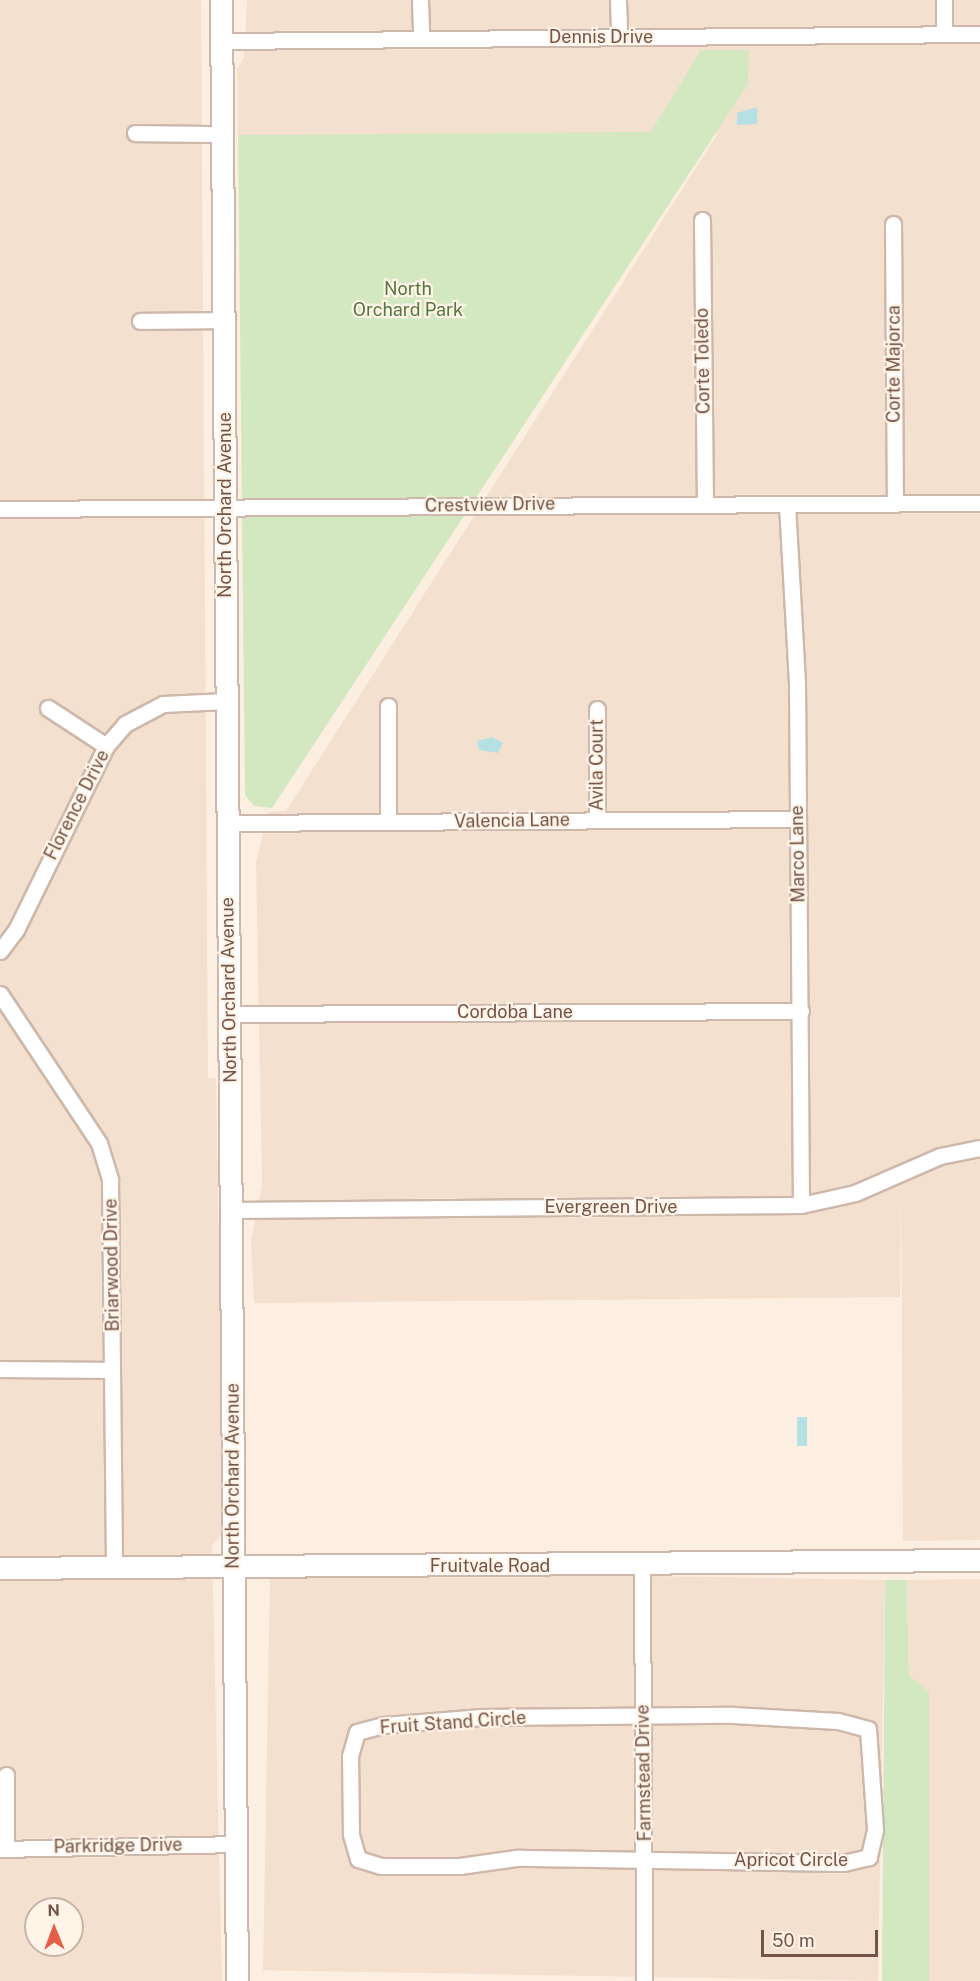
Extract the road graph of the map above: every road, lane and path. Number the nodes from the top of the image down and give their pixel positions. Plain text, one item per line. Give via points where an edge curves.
1 (221, 0) edge
2 (420, 0) edge
3 (618, 0) edge
4 (944, 0) edge
5 (944, 34) junction
6 (980, 34) edge
7 (619, 36) junction
8 (421, 38) junction
9 (221, 41) junction
10 (135, 133) dead end
11 (222, 134) junction
12 (702, 220) dead end
13 (893, 224) dead end
14 (224, 320) junction
15 (140, 321) dead end
16 (705, 502) junction
17 (895, 503) junction
18 (980, 503) edge
19 (787, 504) junction
20 (0, 509) edge
21 (224, 509) junction
22 (226, 701) junction
23 (388, 706) dead end
24 (48, 708) dead end
25 (597, 709) dead end
26 (105, 746) junction
27 (797, 819) junction
28 (597, 820) junction
29 (388, 822) junction
30 (228, 823) junction
31 (0, 951) edge
32 (0, 994) edge
33 (801, 1011) junction
34 (229, 1014) junction
35 (980, 1148) edge
36 (801, 1205) junction
37 (231, 1210) junction
38 (0, 1369) edge
39 (112, 1370) junction
40 (980, 1560) edge
41 (642, 1565) junction
42 (234, 1566) junction
43 (114, 1568) junction
44 (0, 1569) edge
45 (643, 1716) junction
46 (6, 1775) dead end
47 (236, 1844) junction
48 (3, 1849) edge
49 (645, 1857) junction
50 (237, 1981) edge
51 (644, 1981) edge

1 - 9 street, North Orchard Avenue
2 - 8 street
3 - 7 street
4 - 5 street
5 - 6 street, Dennis Drive
5 - 7 street, Dennis Drive
7 - 8 street, Dennis Drive
8 - 9 street, Dennis Drive
9 - 11 street, North Orchard Avenue
10 - 11 street
11 - 14 street, North Orchard Avenue
12 - 16 street, Corte Toledo
13 - 17 street, Corte Majorca
14 - 15 street
14 - 21 street, North Orchard Avenue
16 - 19 street, Crestview Drive
16 - 21 street, Crestview Drive
17 - 18 street, Crestview Drive
17 - 19 street, Crestview Drive
19 - 27 street, Marco Lane via 797,683
20 - 21 street, Crestview Drive
21 - 22 street, North Orchard Avenue
22 - 26 street, Florence Drive via 162,704 125,724
22 - 30 street, North Orchard Avenue
23 - 29 street
24 - 26 street
25 - 28 street, Avila Court
26 - 31 street, Florence Drive via 16,930
27 - 28 street, Valencia Lane
27 - 33 street, Marco Lane
28 - 29 street, Valencia Lane
29 - 30 street, Valencia Lane
30 - 34 street, North Orchard Avenue
32 - 39 street, Briarwood Drive via 106,1161 113,1257
33 - 34 street, Cordoba Lane
33 - 36 street, Marco Lane
34 - 37 street, North Orchard Avenue
35 - 36 street, Evergreen Drive via 940,1156 855,1194
36 - 37 street, Evergreen Drive
37 - 42 street, North Orchard Avenue
38 - 39 street
39 - 43 street, Briarwood Drive
40 - 41 street, Fruitvale Road
41 - 42 street, Fruitvale Road
41 - 45 street, Farmstead Drive
42 - 43 street, Fruitvale Road
42 - 47 street, North Orchard Avenue
43 - 44 street, Fruitvale Road
45 - 49 street, Farmstead Drive
45 - 49 street, Apricot Circle via 733,1715 838,1721 868,1729 875,1830 869,1857 843,1863
45 - 49 street, Fruit Stand Circle via 384,1725 357,1732 350,1756 351,1834 358,1859 381,1866 448,1866 516,1858
46 - 48 street
47 - 48 street, Parkridge Drive
47 - 50 street, North Orchard Avenue
49 - 51 street, Farmstead Drive

